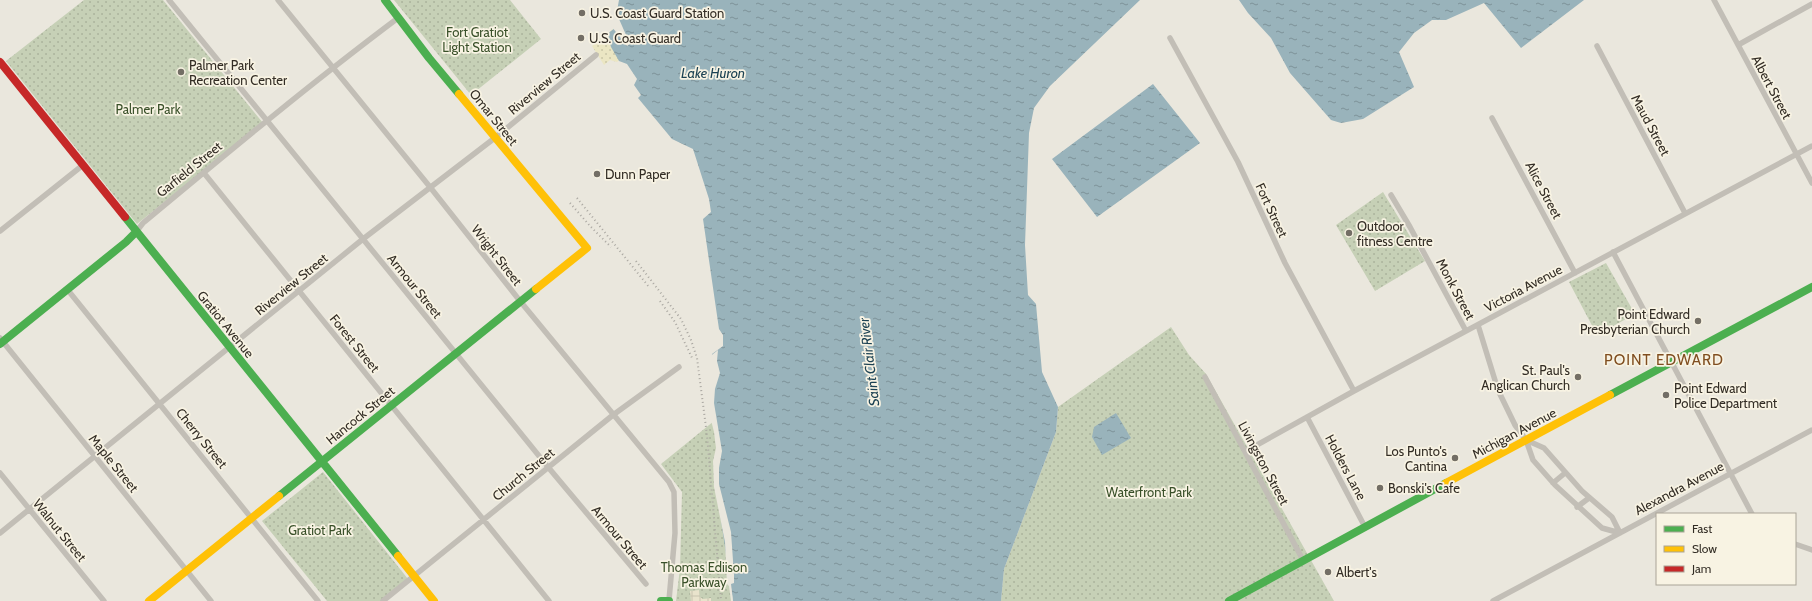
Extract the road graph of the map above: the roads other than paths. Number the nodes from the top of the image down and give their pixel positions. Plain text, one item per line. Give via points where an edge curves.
1 (169, 0) edge
2 (278, 0) edge
3 (385, 0) edge
4 (1714, 0) edge
5 (1812, 4) edge
6 (398, 18) junction
7 (1170, 38) dead end
8 (1738, 45) junction
9 (1597, 46) dead end
10 (596, 55) dead end
11 (0, 62) edge
12 (332, 68) junction
13 (1492, 118) dead end
14 (268, 121) junction
15 (496, 137) junction
16 (1812, 146) edge
17 (1796, 154) junction
18 (83, 165) junction
19 (204, 173) junction
20 (1812, 183) edge
21 (430, 187) junction
22 (1391, 195) dead end
23 (1685, 213) junction
24 (0, 231) edge
25 (136, 232) junction
26 (363, 239) junction
27 (587, 248) joint
28 (1613, 252) junction
29 (1575, 273) junction
30 (1812, 287) edge
31 (67, 289) junction
32 (300, 292) junction
33 (520, 301) junction
34 (1478, 325) junction
35 (1466, 331) junction
36 (1, 341) edge
37 (230, 348) junction
38 (456, 354) junction
39 (1670, 363) junction
40 (679, 368) dead end
41 (1205, 377) dead end
42 (1354, 391) junction
43 (160, 404) junction
44 (391, 406) junction
45 (613, 415) junction
46 (1307, 417) junction
47 (1812, 430) edge
48 (1526, 440) junction
49 (1246, 450) junction
50 (94, 457) junction
51 (321, 462) junction
52 (548, 468) junction
53 (0, 473) edge
54 (1565, 473) junction
55 (1730, 474) junction
56 (1553, 483) junction
57 (1589, 498) junction
58 (1578, 506) junction
59 (29, 509) junction
60 (1657, 513) edge
61 (1751, 513) edge
62 (1656, 514) edge
63 (252, 518) junction
64 (483, 520) junction
65 (1365, 527) junction
66 (0, 533) edge
67 (1620, 533) junction
68 (1796, 544) edge
69 (1812, 550) edge
70 (1303, 560) junction
71 (187, 571) junction
72 (414, 576) junction
73 (646, 584) dead end
74 (104, 601) edge
75 (149, 601) edge
76 (212, 601) edge
77 (318, 601) edge
78 (383, 601) edge
79 (434, 601) edge
80 (549, 601) edge
81 (666, 601) edge
82 (1229, 601) edge
83 (1493, 601) edge

1 - 14 street, Armour Street
2 - 12 street, Wright Street
3 - 6 street, Omar Street
4 - 8 street, Albert Street
5 - 8 street
6 - 12 street, Garfield Street
6 - 15 street, Omar Street
7 - 42 street, Fort Street via 1236,158 1285,264
8 - 17 street, Albert Street
9 - 23 street, Maud Street
10 - 15 street, Riverview Street
11 - 18 street, Gratiot Avenue
12 - 14 street, Garfield Street
12 - 21 street, Wright Street
13 - 29 street, Alice Street
14 - 19 street, Garfield Street
14 - 26 street, Armour Street
15 - 21 street, Riverview Street
15 - 27 street, Omar Street
16 - 17 street, Victoria Avenue
17 - 20 street, Albert Street
17 - 23 street, Victoria Avenue
18 - 24 street
18 - 25 street, Gratiot Avenue
19 - 25 street, Garfield Street via 142,223
19 - 32 street, Forest Street
21 - 26 street, Riverview Street
21 - 33 street, Wright Street
22 - 35 street, Monk Street
23 - 28 street, Victoria Avenue
25 - 31 street, Garfield Street
25 - 37 street, Gratiot Avenue
26 - 32 street, Riverview Street
26 - 38 street, Armour Street
27 - 33 street, Hancock Street
28 - 29 street, Victoria Avenue
28 - 39 street
29 - 34 street, Victoria Avenue
30 - 39 street, Michigan Avenue
31 - 36 street, Garfield Street
31 - 43 street, Cherry Street
32 - 37 street, Riverview Street
32 - 44 street, Forest Street
33 - 38 street, Hancock Street
33 - 45 street, Wright Street
34 - 35 street, Victoria Avenue
34 - 48 street, Monk Street via 1498,390 1515,425
35 - 42 street, Victoria Avenue
36 - 50 street, Maple Street
37 - 43 street, Riverview Street
37 - 51 street, Gratiot Avenue
38 - 44 street, Hancock Street
38 - 52 street, Armour Street
39 - 48 street, Michigan Avenue
39 - 55 street
40 - 45 street, Church Street
41 - 49 street, Livingston Street
42 - 46 street, Victoria Avenue
43 - 50 street, Riverview Street
43 - 63 street, Cherry Street
44 - 51 street, Hancock Street
44 - 64 street, Forest Street
45 - 52 street, Church Street
45 - 81 street, Wright Street via 672,487 675,499 675,533
46 - 49 street, Victoria Avenue
46 - 65 street, Holders Lane
47 - 55 street, Alexandra Avenue
48 - 54 street via 1544,448
48 - 56 street, Monk Street via 1533,460
48 - 65 street, Michigan Avenue
49 - 70 street, Livingston Street
50 - 59 street, Riverview Street
50 - 71 street, Maple Street
51 - 63 street, Hancock Street
51 - 72 street, Gratiot Avenue
52 - 64 street, Church Street
52 - 73 street, Armour Street
53 - 59 street, Walnut Street
54 - 56 street
54 - 57 street
55 - 60 street, Alexandra Avenue
55 - 61 street
56 - 58 street, Monk Street
57 - 58 street
57 - 67 street via 1612,517
58 - 67 street, Monk Street via 1602,528
59 - 66 street, Riverview Street
59 - 74 street, Walnut Street
62 - 67 street, Alexandra Avenue
63 - 71 street, Hancock Street
63 - 77 street, Cherry Street
64 - 72 street, Church Street
64 - 80 street, Forest Street
65 - 70 street, Michigan Avenue
67 - 83 street, Alexandra Avenue
68 - 69 street
70 - 82 street, Michigan Avenue
71 - 75 street, Hancock Street
71 - 76 street, Maple Street
72 - 78 street, Church Street
72 - 79 street, Gratiot Avenue

